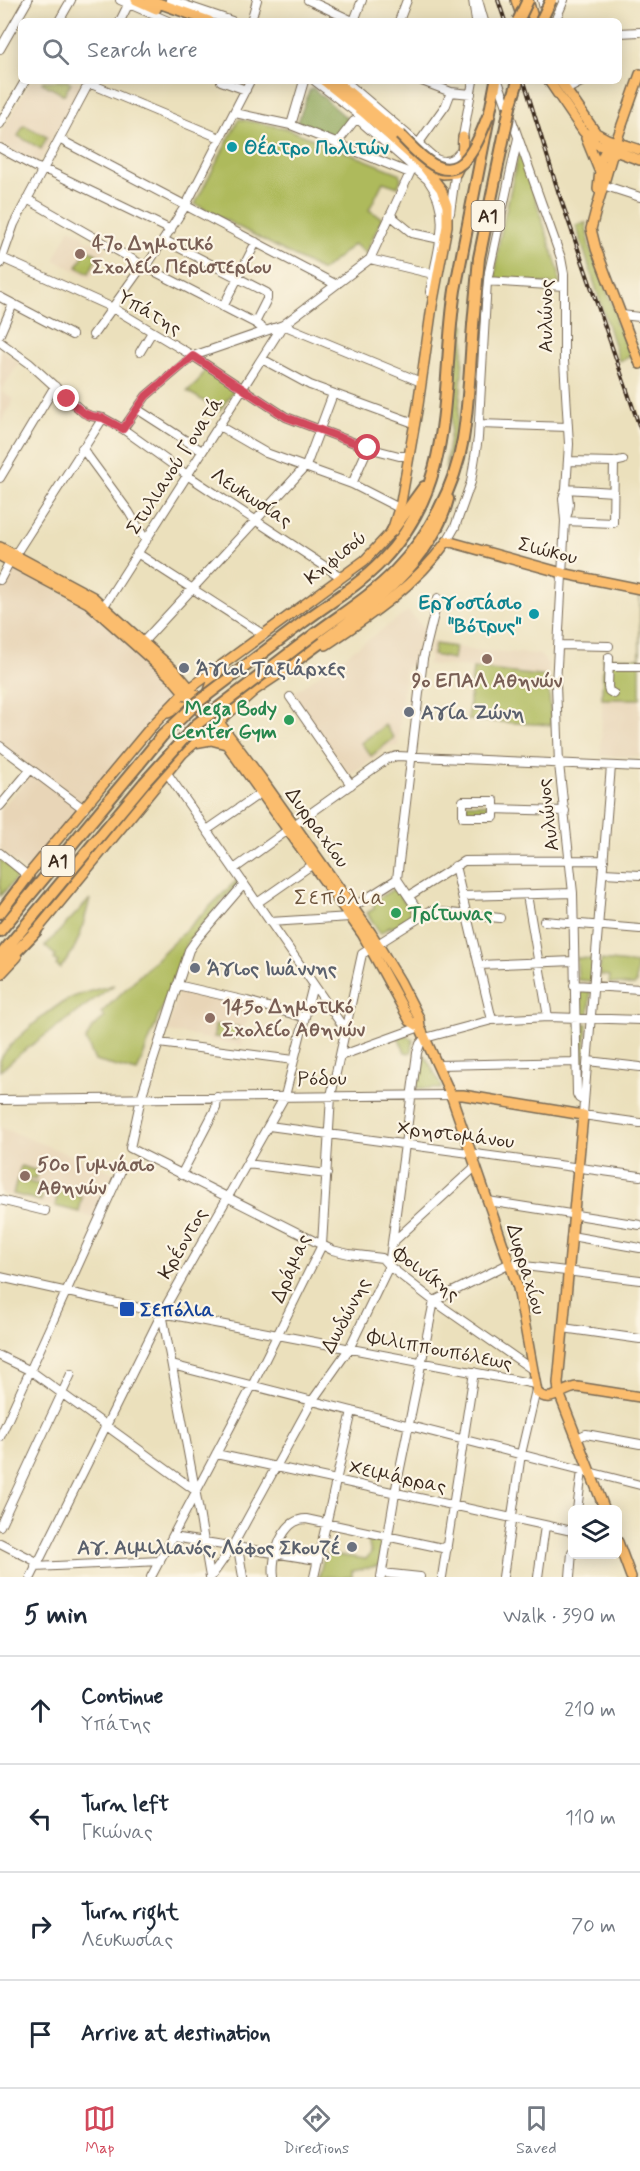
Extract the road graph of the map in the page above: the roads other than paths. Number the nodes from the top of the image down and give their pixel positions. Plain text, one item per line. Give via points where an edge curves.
1 (28, 0) edge
2 (71, 0) edge
3 (120, 0) edge
4 (150, 0) edge
5 (170, 0) edge
6 (257, 0) edge
7 (308, 0) edge
8 (335, 0) edge
9 (362, 0) edge
10 (407, 0) edge
11 (473, 0) edge
12 (478, 0) edge
13 (516, 0) edge
14 (528, 0) edge
15 (542, 0) edge
16 (551, 0) edge
17 (564, 0) edge
18 (132, 2) edge
19 (330, 9) junction
20 (61, 18) edge
21 (122, 18) edge
22 (162, 18) edge
23 (180, 18) edge
24 (201, 18) edge
25 (223, 18) edge
26 (252, 18) edge
27 (347, 18) edge
28 (354, 18) edge
29 (400, 18) edge
30 (476, 18) edge
31 (483, 18) edge
32 (519, 18) edge
33 (522, 18) edge
34 (533, 18) edge
35 (542, 18) edge
36 (546, 18) edge
37 (556, 18) edge
38 (640, 32) edge
39 (622, 33) edge
40 (0, 49) edge
41 (640, 74) edge
42 (23, 84) edge
43 (87, 84) edge
44 (93, 84) edge
45 (229, 84) edge
46 (249, 84) edge
47 (303, 84) edge
48 (314, 84) edge
49 (323, 84) edge
50 (340, 84) edge
51 (348, 84) edge
52 (430, 84) edge
53 (496, 84) edge
54 (498, 84) edge
55 (517, 84) edge
56 (551, 84) edge
57 (562, 84) edge
58 (577, 84) edge
59 (473, 86) edge
60 (246, 90) junction
61 (301, 90) junction
62 (566, 90) junction
63 (451, 92) junction
64 (235, 113) junction
65 (488, 116) junction
66 (0, 124) edge
67 (291, 125) junction
68 (583, 131) junction
69 (400, 135) joint
70 (518, 136) junction
71 (463, 137) junction
72 (220, 138) junction
73 (59, 139) junction
74 (336, 143) junction
75 (418, 144) junction
76 (612, 147) junction
77 (0, 148) edge
78 (640, 150) edge
79 (459, 153) junction
80 (640, 160) edge
81 (424, 167) junction
82 (42, 169) junction
83 (411, 170) junction
84 (599, 172) junction
85 (456, 173) junction
86 (603, 185) junction
87 (640, 197) edge
88 (27, 199) junction
89 (186, 205) junction
90 (596, 210) junction
91 (390, 215) junction
92 (445, 222) junction
93 (171, 230) junction
94 (440, 239) junction
95 (164, 240) junction
96 (256, 242) junction
97 (370, 259) junction
98 (1, 261) edge
99 (145, 266) junction
100 (433, 274) junction
101 (237, 278) junction
102 (487, 281) junction
103 (335, 284) junction
104 (564, 286) junction
105 (0, 297) edge
106 (13, 304) junction
107 (223, 307) junction
108 (113, 308) junction
109 (621, 315) junction
110 (640, 316) edge
111 (255, 323) junction
112 (478, 324) junction
113 (283, 325) junction
114 (265, 330) junction
115 (152, 332) junction
116 (0, 334) edge
117 (72, 335) dead end
118 (93, 335) dead end
119 (0, 342) edge
120 (140, 352) dead end
121 (193, 356) junction
122 (262, 359) junction
123 (640, 364) edge
124 (420, 381) junction
125 (55, 386) junction
126 (243, 389) junction
127 (333, 394) junction
128 (137, 409) junction
129 (103, 418) junction
130 (414, 423) junction
131 (479, 424) junction
132 (219, 426) junction
133 (568, 427) junction
134 (123, 429) junction
135 (320, 430) junction
136 (82, 448) junction
137 (368, 448) junction
138 (202, 451) junction
139 (409, 456) junction
140 (569, 461) junction
141 (436, 465) junction
142 (306, 466) junction
143 (454, 473) junction
144 (188, 475) junction
145 (0, 478) edge
146 (352, 484) junction
147 (566, 489) junction
148 (614, 492) junction
149 (399, 508) junction
150 (257, 520) junction
151 (565, 521) junction
152 (392, 531) junction
153 (146, 540) junction
154 (447, 541) junction
155 (0, 547) edge
156 (137, 553) junction
157 (0, 556) edge
158 (13, 558) junction
159 (561, 572) junction
160 (342, 577) junction
161 (0, 580) edge
162 (193, 588) junction
163 (640, 589) edge
164 (438, 598) dead end
165 (102, 609) junction
166 (264, 635) junction
167 (144, 641) junction
168 (558, 645) junction
169 (609, 646) dead end
170 (609, 657) dead end
171 (226, 662) junction
172 (609, 667) junction
173 (640, 667) edge
174 (285, 669) junction
175 (208, 674) junction
176 (175, 675) junction
177 (188, 690) junction
178 (614, 694) dead end
179 (249, 695) junction
180 (290, 698) dead end
181 (173, 704) junction
182 (196, 706) junction
183 (206, 707) junction
184 (235, 708) junction
185 (156, 722) junction
186 (215, 723) junction
187 (194, 742) junction
188 (229, 742) junction
189 (0, 746) edge
190 (183, 753) junction
191 (411, 757) junction
192 (559, 764) junction
193 (611, 766) junction
194 (640, 767) edge
195 (31, 769) junction
196 (167, 773) junction
197 (351, 785) junction
198 (262, 792) junction
199 (1, 802) edge
200 (84, 809) junction
201 (494, 809) dead end
202 (565, 811) junction
203 (291, 827) junction
204 (207, 830) junction
205 (0, 853) edge
206 (571, 860) junction
207 (604, 860) junction
208 (313, 864) junction
209 (455, 866) junction
210 (234, 869) junction
211 (604, 873) junction
212 (640, 875) edge
213 (28, 876) junction
214 (397, 879) junction
215 (244, 884) junction
216 (573, 893) junction
217 (527, 895) junction
218 (409, 896) junction
219 (463, 896) junction
220 (257, 903) junction
221 (0, 904) edge
222 (351, 912) junction
223 (0, 913) edge
224 (468, 914) junction
225 (421, 915) junction
226 (500, 918) dead end
227 (544, 921) dead end
228 (270, 922) junction
229 (573, 924) junction
230 (598, 925) junction
231 (640, 929) edge
232 (0, 931) edge
233 (36, 931) junction
234 (374, 945) junction
235 (0, 956) edge
236 (540, 961) junction
237 (574, 961) junction
238 (0, 965) edge
239 (479, 965) junction
240 (0, 975) edge
241 (640, 981) edge
242 (177, 984) junction
243 (313, 985) junction
244 (574, 985) junction
245 (593, 986) junction
246 (640, 989) edge
247 (303, 1017) junction
248 (548, 1017) junction
249 (575, 1018) junction
250 (591, 1018) junction
251 (492, 1020) junction
252 (640, 1020) edge
253 (420, 1027) junction
254 (346, 1031) junction
255 (425, 1038) junction
256 (159, 1043) junction
257 (340, 1056) junction
258 (294, 1060) junction
259 (588, 1061) junction
260 (576, 1062) junction
261 (438, 1065) junction
262 (640, 1067) edge
263 (410, 1095) junction
264 (451, 1095) junction
265 (285, 1096) junction
266 (331, 1096) junction
267 (217, 1097) junction
268 (141, 1098) junction
269 (1, 1100) edge
270 (584, 1101) junction
271 (582, 1115) junction
272 (640, 1123) edge
273 (269, 1126) junction
274 (328, 1134) junction
275 (403, 1143) junction
276 (471, 1152) junction
277 (246, 1164) junction
278 (476, 1166) junction
279 (578, 1167) junction
280 (120, 1173) dead end
281 (327, 1174) junction
282 (182, 1175) junction
283 (640, 1176) edge
284 (228, 1196) junction
285 (0, 1200) edge
286 (488, 1201) junction
287 (45, 1211) dead end
288 (573, 1214) junction
289 (640, 1225) edge
290 (572, 1236) junction
291 (392, 1243) junction
292 (322, 1245) junction
293 (640, 1248) edge
294 (508, 1264) junction
295 (389, 1266) junction
296 (568, 1271) junction
297 (0, 1277) edge
298 (640, 1280) edge
299 (67, 1292) junction
300 (434, 1301) junction
301 (162, 1313) junction
302 (563, 1328) junction
303 (278, 1335) junction
304 (150, 1338) junction
305 (166, 1339) junction
306 (640, 1339) edge
307 (349, 1349) junction
308 (0, 1356) edge
309 (421, 1362) junction
310 (172, 1365) junction
311 (533, 1370) junction
312 (31, 1371) junction
313 (474, 1372) junction
314 (71, 1374) dead end
315 (252, 1386) junction
316 (535, 1387) junction
317 (62, 1393) junction
318 (559, 1393) junction
319 (640, 1397) edge
320 (312, 1401) junction
321 (352, 1411) junction
322 (105, 1425) junction
323 (408, 1425) junction
324 (0, 1437) edge
325 (577, 1438) junction
326 (463, 1439) junction
327 (640, 1444) edge
328 (216, 1454) junction
329 (521, 1454) junction
330 (275, 1467) junction
331 (586, 1472) junction
332 (336, 1480) junction
333 (640, 1485) edge
334 (196, 1491) junction
335 (396, 1492) junction
336 (453, 1505) junction
337 (579, 1505) edge
338 (603, 1505) edge
339 (511, 1519) junction
340 (326, 1523) junction
341 (0, 1526) edge
342 (545, 1526) junction
343 (568, 1531) edge
344 (173, 1537) junction
345 (388, 1537) junction
346 (0, 1543) edge
347 (204, 1543) junction
348 (235, 1547) junction
349 (447, 1549) junction
350 (622, 1552) edge
351 (274, 1553) junction
352 (572, 1559) edge
353 (317, 1560) junction
354 (160, 1561) junction
355 (36, 1565) junction
356 (381, 1575) edge
357 (31, 1577) edge
358 (151, 1577) edge
359 (210, 1577) edge
360 (243, 1577) edge
361 (274, 1577) edge
362 (314, 1577) edge
363 (420, 1577) edge
364 (442, 1577) edge
365 (503, 1577) edge
366 (538, 1577) edge
367 (570, 1577) edge
368 (632, 1577) edge

1 - 40 street
2 - 20 street
3 - 18 street
4 - 24 main road
5 - 25 street
6 - 26 street
7 - 19 street
8 - 19 street
9 - 28 street
10 - 29 street
11 - 30 street
12 - 31 street
13 - 33 main road
14 - 32 highway, bridge
14 - 34 main road
15 - 36 street
16 - 35 highway, bridge
17 - 37 street
18 - 21 street
18 - 22 street
18 - 23 main road
19 - 27 street
38 - 39 street
41 - 76 main road
42 - 66 street
43 - 73 street
44 - 72 street
45 - 60 street
46 - 60 street
47 - 61 street
48 - 61 street
49 - 81 main road
50 - 69 main road
51 - 75 street
52 - 63 street
53 - 65 highway, Α1
54 - 70 street, Αυλώνος
55 - 112 highway, Α1, bridge via 479,258
56 - 68 main road
57 - 62 main road
58 - 62 street
59 - 63 street
59 - 71 street, Κηφισού
60 - 64 street
61 - 67 street
62 - 76 main road via 596,133
63 - 75 street
64 - 67 street
64 - 72 street
65 - 69 highway, bridge via 470,154 450,168 433,165
65 - 141 highway, Α1, bridge via 450,322 444,418
67 - 74 street
68 - 76 main road via 596,144
68 - 84 main road
70 - 102 street
70 - 104 street, Αυλώνος via 561,258
71 - 79 street, Κηφισού
71 - 85 main road via 462,160
72 - 89 street
73 - 82 street
73 - 89 street
74 - 83 street
74 - 83 street via 357,120
75 - 79 street via 440,161
76 - 78 main road
76 - 80 main road
76 - 84 main road
76 - 86 main road
77 - 82 street
79 - 85 street, Κηφισού
81 - 85 main road via 443,174
81 - 92 main road via 444,195
82 - 88 street
82 - 93 street
83 - 91 street
83 - 92 street via 433,187
84 - 90 main road
85 - 92 street, Κηφισού
86 - 87 street
86 - 90 main road
88 - 98 street
88 - 99 street
89 - 93 street
89 - 96 street
90 - 109 main road via 591,229 593,240
91 - 94 street via 412,233
91 - 97 street
92 - 94 street, Κηφισού
92 - 124 main road, Κηφισού
93 - 95 street
94 - 100 street, Κηφισού
95 - 99 street
95 - 101 street
96 - 101 street
96 - 103 street
97 - 100 street
97 - 103 street, Στυλιανού Γονατά
98 - 108 street, Υπάτης
99 - 107 street
99 - 108 street
100 - 124 street, Κηφισού
101 - 107 street
101 - 111 street via 268,295
102 - 104 street
102 - 112 street
103 - 113 street, Στυλιανού Γονατά
104 - 133 street, Αυλώνος
105 - 106 street
106 - 116 street
106 - 117 street
107 - 111 street
108 - 115 street, Υπάτης
108 - 118 street
109 - 110 street
109 - 123 main road
111 - 114 street
112 - 131 street
112 - 143 highway, Α1 via 463,439
113 - 114 street
113 - 122 street, Στυλιανού Γονατά
113 - 124 street
114 - 121 street
115 - 120 street
115 - 121 street, Υπάτης
119 - 125 street, Λευκωσίας
121 - 126 street, Υπάτης
121 - 128 street via 146,396
122 - 126 street, Στυλιανού Γονατά
122 - 127 street
124 - 130 main road, Κηφισού
125 - 129 street, Λευκωσίας via 84,413
125 - 145 street
126 - 132 street, Στυλιανού Γονατά
126 - 135 street, Υπάτης via 286,417
127 - 130 street
127 - 135 street
128 - 134 street
128 - 138 street
129 - 134 street, Λευκωσίας
129 - 136 street
130 - 139 main road, Κηφισού
131 - 133 street
131 - 154 street via 471,482
132 - 138 street, Στυλιανού Γονατά
132 - 142 street via 266,453
133 - 140 street, Αυλώνος
134 - 144 street, Λευκωσίας
135 - 137 street, Υπάτης
135 - 142 street
136 - 153 street
136 - 158 street
137 - 139 street, Υπάτης
137 - 146 street
138 - 144 street, Στυλιανού Γονατά
139 - 149 main road, Κηφισού
140 - 147 street, Αυλώνος
140 - 148 street via 618,461
141 - 152 highway
141 - 232 highway, Α1, bridge via 419,511 392,550 357,583 185,712
142 - 146 street
142 - 150 street
143 - 174 highway via 438,526 410,567 371,603
143 - 235 highway, Α1, bridge via 434,518 404,561 367,596 197,724
144 - 150 street, Λευκωσίας
144 - 153 street, Στυλιανού Γονατά
146 - 149 street
147 - 148 street
147 - 151 street, Αυλώνος
148 - 151 street via 613,523
149 - 152 main road, Κηφισού
150 - 160 street, Λευκωσίας
150 - 162 street
151 - 159 street, Αυλώνος
152 - 160 main road, Κηφισού via 365,560
153 - 156 street, Στυλιανού Γονατά
154 - 159 main road, Σιώκου
154 - 174 main road via 426,568 360,622
155 - 158 main road
156 - 162 street
156 - 165 street, Στυλιανού Γονατά
157 - 158 main road
158 - 161 street
158 - 165 main road
159 - 163 main road, Σιώκου
159 - 168 street, Αυλώνος
160 - 166 main road, Κηφισού
162 - 166 street
162 - 167 street
164 - 191 street via 423,659
165 - 167 main road
165 - 176 main road
166 - 171 main road, Κηφισού
167 - 176 main road
168 - 169 street
168 - 192 street, Αυλώνος
170 - 172 street
171 - 175 main road, Κηφισού
171 - 183 main road via 212,682
172 - 173 street
172 - 178 street via 608,687
174 - 179 main road
175 - 176 main road
175 - 177 main road, Κηφισού
176 - 177 main road
176 - 181 main road
177 - 181 main road, Κηφισού
177 - 182 main road
177 - 183 main road
179 - 183 main road
179 - 184 main road
180 - 197 street
181 - 185 main road, Κηφισού
182 - 183 main road
182 - 185 main road via 177,708
182 - 186 main road, Δυρραχίου
182 - 190 main road via 194,729
183 - 186 main road
184 - 186 main road
184 - 188 main road via 229,722
185 - 200 main road, Κηφισού
186 - 187 main road
186 - 188 main road, Δυρραχίου
187 - 188 main road
187 - 190 main road
188 - 198 main road, Δυρραχίου
188 - 203 main road, Δυρραχίου
189 - 195 street
190 - 196 main road
191 - 192 street
191 - 197 street via 392,756
191 - 214 street
192 - 193 street
192 - 202 street, Αυλώνος
193 - 194 street
193 - 207 street, Αυλώνος
195 - 199 street
195 - 200 street
196 - 204 street
196 - 233 main road
197 - 203 street
198 - 203 main road, Δυρραχίου
198 - 204 street
200 - 213 main road, Κηφισού
201 - 202 street
202 - 206 street, Αυλώνος
203 - 208 main road, Δυρραχίου
203 - 210 street
203 - 222 main road, Δυρραχίου
204 - 210 street
205 - 213 street
206 - 207 street
206 - 209 street via 464,861
206 - 216 street, Αυλώνος
207 - 211 street, Αυλώνος
208 - 220 street
208 - 222 main road, Δυρραχίου
209 - 218 street
209 - 219 street
210 - 215 street
211 - 212 street
211 - 230 street, Αυλώνος
213 - 221 main road, Κηφισού
213 - 223 highway
214 - 218 street
214 - 222 street
215 - 220 street
215 - 242 street via 196,940
216 - 217 street
216 - 229 street, Αυλώνος
217 - 219 street
217 - 236 street
218 - 225 street
219 - 224 street
220 - 228 street
222 - 228 street
222 - 234 main road, Δυρραχίου
224 - 225 street via 430,911
224 - 226 street
224 - 239 street
225 - 234 street
227 - 229 street
228 - 243 street
229 - 230 street
229 - 237 street, Αυλώνος
230 - 231 street
230 - 245 street, Αυλώνος
233 - 238 highway
233 - 240 main road
234 - 253 main road, Δυρραχίου via 419,1018
234 - 254 street, Δράμας via 362,954
236 - 237 street
236 - 239 street
236 - 248 street
237 - 244 street, Αυλώνος
239 - 251 street
241 - 246 street
242 - 247 street
242 - 256 street
243 - 247 street, Κρέοντος
243 - 254 street
244 - 245 street
244 - 249 street, Αυλώνος
245 - 246 street
245 - 250 street, Αυλώνος
247 - 258 street, Κρέοντος
248 - 249 street
248 - 251 street
249 - 250 street
249 - 260 street, Αυλώνος
250 - 252 street
250 - 259 street, Αυλώνος
251 - 255 street
253 - 255 main road, Δυρραχίου
253 - 257 street
254 - 257 street, Δράμας
255 - 261 main road, Δυρραχίου
255 - 263 street, Δωδώνης via 417,1053
256 - 258 street
256 - 268 street
257 - 266 street, Δράμας
258 - 265 street, Κρέοντος
259 - 262 street
259 - 270 street, Αυλώνος
260 - 261 street
260 - 270 street, Αυλώνος via 577,1094
261 - 264 main road, Δυρραχίου
263 - 264 street, Ρόδου
263 - 266 street, Ρόδου
263 - 275 street, Δωδώνης
264 - 271 main road, Ρόδου
264 - 276 main road, Δυρραχίου
265 - 266 street, Ρόδου
265 - 267 street, Ρόδου
265 - 273 street, Κρέοντος
266 - 274 street, Δράμας
267 - 268 street, Ρόδου
267 - 282 street via 216,1108
268 - 269 street, Ρόδου
268 - 282 street, Φοινίκης via 130,1148
270 - 271 street, Αυλώνος
271 - 272 street, Ρόδου
271 - 279 main road, Αυλώνος
273 - 274 street, Χρηστομάνου
273 - 277 street, Κρέοντος
274 - 275 street, Χρηστομάνου
274 - 281 street, Δράμας
275 - 276 street, Χρηστομάνου
275 - 291 street, Δωδώνης
276 - 278 main road, Δυρραχίου
276 - 279 street, Χρηστομάνου
277 - 281 street
277 - 284 street, Κρέοντος
278 - 286 main road, Δυρραχίου
278 - 291 street
279 - 283 street, Χρηστομάνου
279 - 288 main road, Αυλώνος
280 - 299 street
281 - 292 street, Δράμας
282 - 284 street, Φοινίκης
284 - 292 street, Φοινίκης
284 - 301 street, Κρέοντος
285 - 287 street
286 - 288 street
286 - 294 main road, Δυρραχίου
288 - 289 street
288 - 290 main road, Αυλώνος
290 - 293 street
290 - 296 main road, Αυλώνος
291 - 295 street, Δωδώνης
292 - 295 street, Φοινίκης via 349,1254 382,1258
292 - 303 street, Δράμας
294 - 296 street
294 - 300 street
294 - 311 main road, Δυρραχίου via 518,1288
295 - 300 street, Φοινίκης
295 - 307 street, Δωδώνης
296 - 298 street
296 - 302 main road, Αυλώνος
297 - 299 street, Φιλιππουπόλεως
299 - 301 street, Φιλιππουπόλεως
299 - 312 street
300 - 309 street
300 - 311 street, Φοινίκης
301 - 303 street, Φιλιππουπόλεως
301 - 304 street, Κρέοντος
301 - 305 street
302 - 306 street
302 - 318 main road, Αυλώνος
303 - 307 street, Φιλιππουπόλεως
303 - 315 street, Δράμας
304 - 305 street
304 - 322 street, Κρέοντος
305 - 310 street
307 - 309 street, Φιλιππουπόλεως
307 - 320 street, Δωδώνης
308 - 312 street
309 - 313 street, Φιλιππουπόλεως
309 - 323 street
310 - 315 street
310 - 334 street
311 - 316 main road, Δυρραχίου
312 - 317 street
312 - 324 street
313 - 316 street, Φιλιππουπόλεως
313 - 326 street
314 - 317 street
315 - 320 street
315 - 328 street, Δράμας
316 - 318 main road via 547,1398
316 - 329 street
317 - 322 street
317 - 341 street
318 - 319 main road via 577,1387
318 - 325 main road
320 - 321 street
320 - 330 street, Δωδώνης
321 - 323 street
321 - 332 street
322 - 334 street
322 - 355 street, Κρέοντος
323 - 326 street
323 - 335 street
325 - 327 street via 586,1434
325 - 331 main road
326 - 329 street
326 - 336 street
328 - 330 street, Χειμάρρας
328 - 334 street, Δράμας
329 - 331 street
329 - 339 street
330 - 332 street, Χειμάρρας
330 - 348 street, Δωδώνης
331 - 333 street
331 - 337 street
331 - 338 main road
332 - 335 street, Χειμάρρας
332 - 340 street
334 - 344 street, Δράμας
334 - 347 street
335 - 336 street, Χειμάρρας
335 - 345 street
336 - 339 street, Χειμάρρας
336 - 349 street
339 - 342 street, Χειμάρρας
339 - 365 street
340 - 345 street
340 - 351 street via 295,1520
340 - 353 street
342 - 343 street, Χειμάρρας
342 - 366 street
344 - 347 street
344 - 354 street, Δράμας
345 - 349 street
345 - 356 street
346 - 355 street
347 - 348 street
347 - 359 street
348 - 351 street
348 - 359 street, Δωδώνης
348 - 360 street
349 - 364 street
350 - 368 main road
351 - 353 street
351 - 361 street
352 - 367 street
353 - 362 street
354 - 355 street
354 - 358 street, Δράμας
355 - 357 street, Κρέοντος
356 - 363 street

